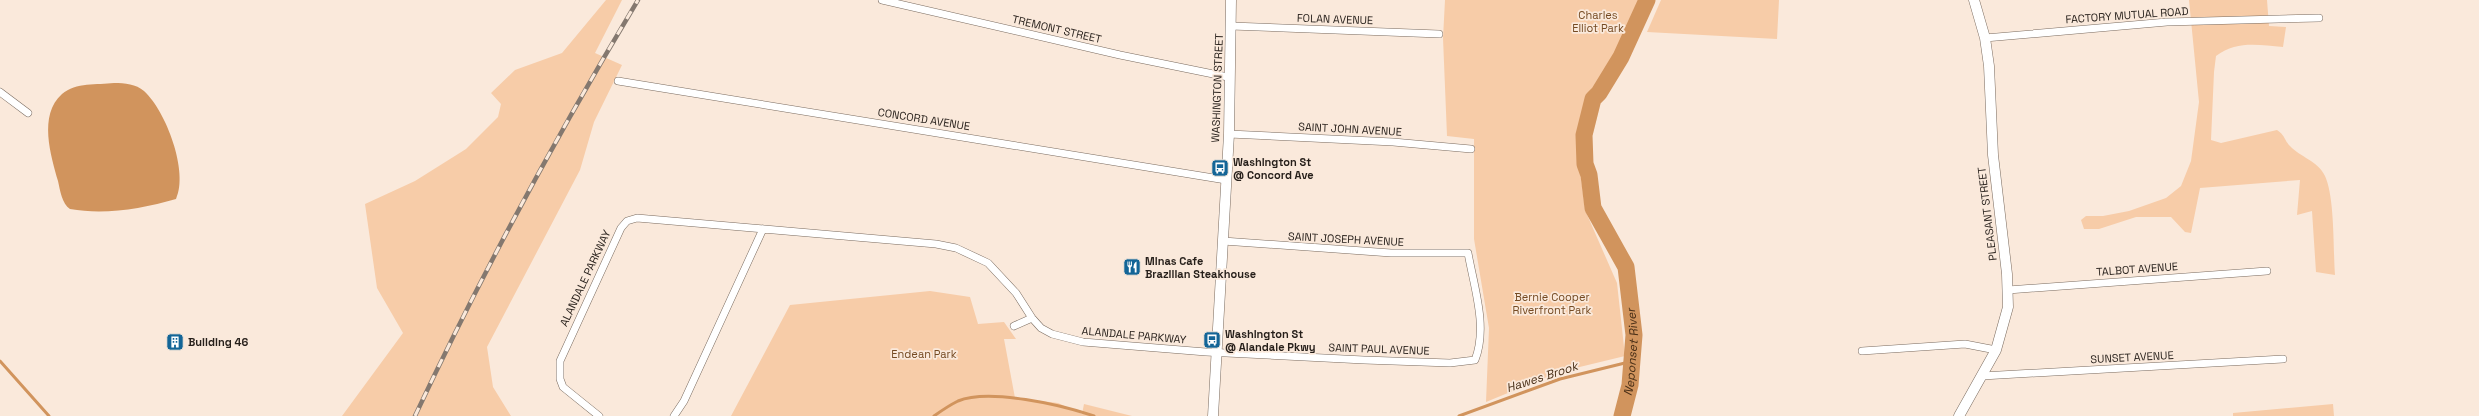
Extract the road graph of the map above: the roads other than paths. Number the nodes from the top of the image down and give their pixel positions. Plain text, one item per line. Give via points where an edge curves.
1 (882, 0) edge
2 (1231, 0) edge
3 (1974, 0) edge
4 (2319, 18) dead end
5 (1231, 26) junction
6 (1438, 34) dead end
7 (1985, 38) junction
8 (1228, 77) junction
9 (618, 81) dead end
10 (0, 92) edge
11 (28, 114) dead end
12 (1228, 134) junction
13 (1471, 149) dead end
14 (1226, 180) junction
15 (763, 229) junction
16 (1223, 241) junction
17 (2268, 271) dead end
18 (2008, 290) junction
19 (1032, 318) junction
20 (1014, 326) dead end
21 (1996, 350) junction
22 (1862, 351) dead end
23 (1217, 353) junction
24 (2283, 359) dead end
25 (1467, 362) joint
26 (1982, 376) junction
27 (599, 416) edge
28 (674, 416) edge
29 (1213, 416) edge
30 (1959, 416) edge

1 - 8 street, TREMONT STREET
2 - 5 street, WASHINGTON STREET
3 - 7 street, PLEASANT STREET
4 - 7 street, FACTORY MUTUAL ROAD via 2167,22
5 - 6 street, FOLAN AVENUE
5 - 8 street, WASHINGTON STREET
7 - 18 street, PLEASANT STREET via 1997,201
8 - 12 street, WASHINGTON STREET
9 - 14 street, CONCORD AVENUE
10 - 11 street
12 - 13 street, SAINT JOHN AVENUE via 1393,142
12 - 14 street, WASHINGTON STREET
14 - 16 street, WASHINGTON STREET
15 - 19 street, ALANDALE PARKWAY via 936,244 956,248 988,264 1000,274
15 - 27 street, ALANDALE PARKWAY via 637,218 624,225 560,361 560,379 563,387
15 - 28 street via 684,400
16 - 23 street, WASHINGTON STREET
16 - 25 street, SAINT JOSEPH AVENUE via 1383,252 1468,253 1481,333 1475,360
17 - 18 street, TALBOT AVENUE
18 - 21 street, PLEASANT STREET via 2005,320
19 - 20 street
19 - 23 street, ALANDALE PARKWAY via 1041,328 1052,334 1083,342
21 - 22 street via 1965,344
21 - 26 street, PLEASANT STREET
23 - 25 street, SAINT PAUL AVENUE
23 - 29 street, WASHINGTON STREET
24 - 26 street, SUNSET AVENUE
26 - 30 street, PLEASANT STREET

